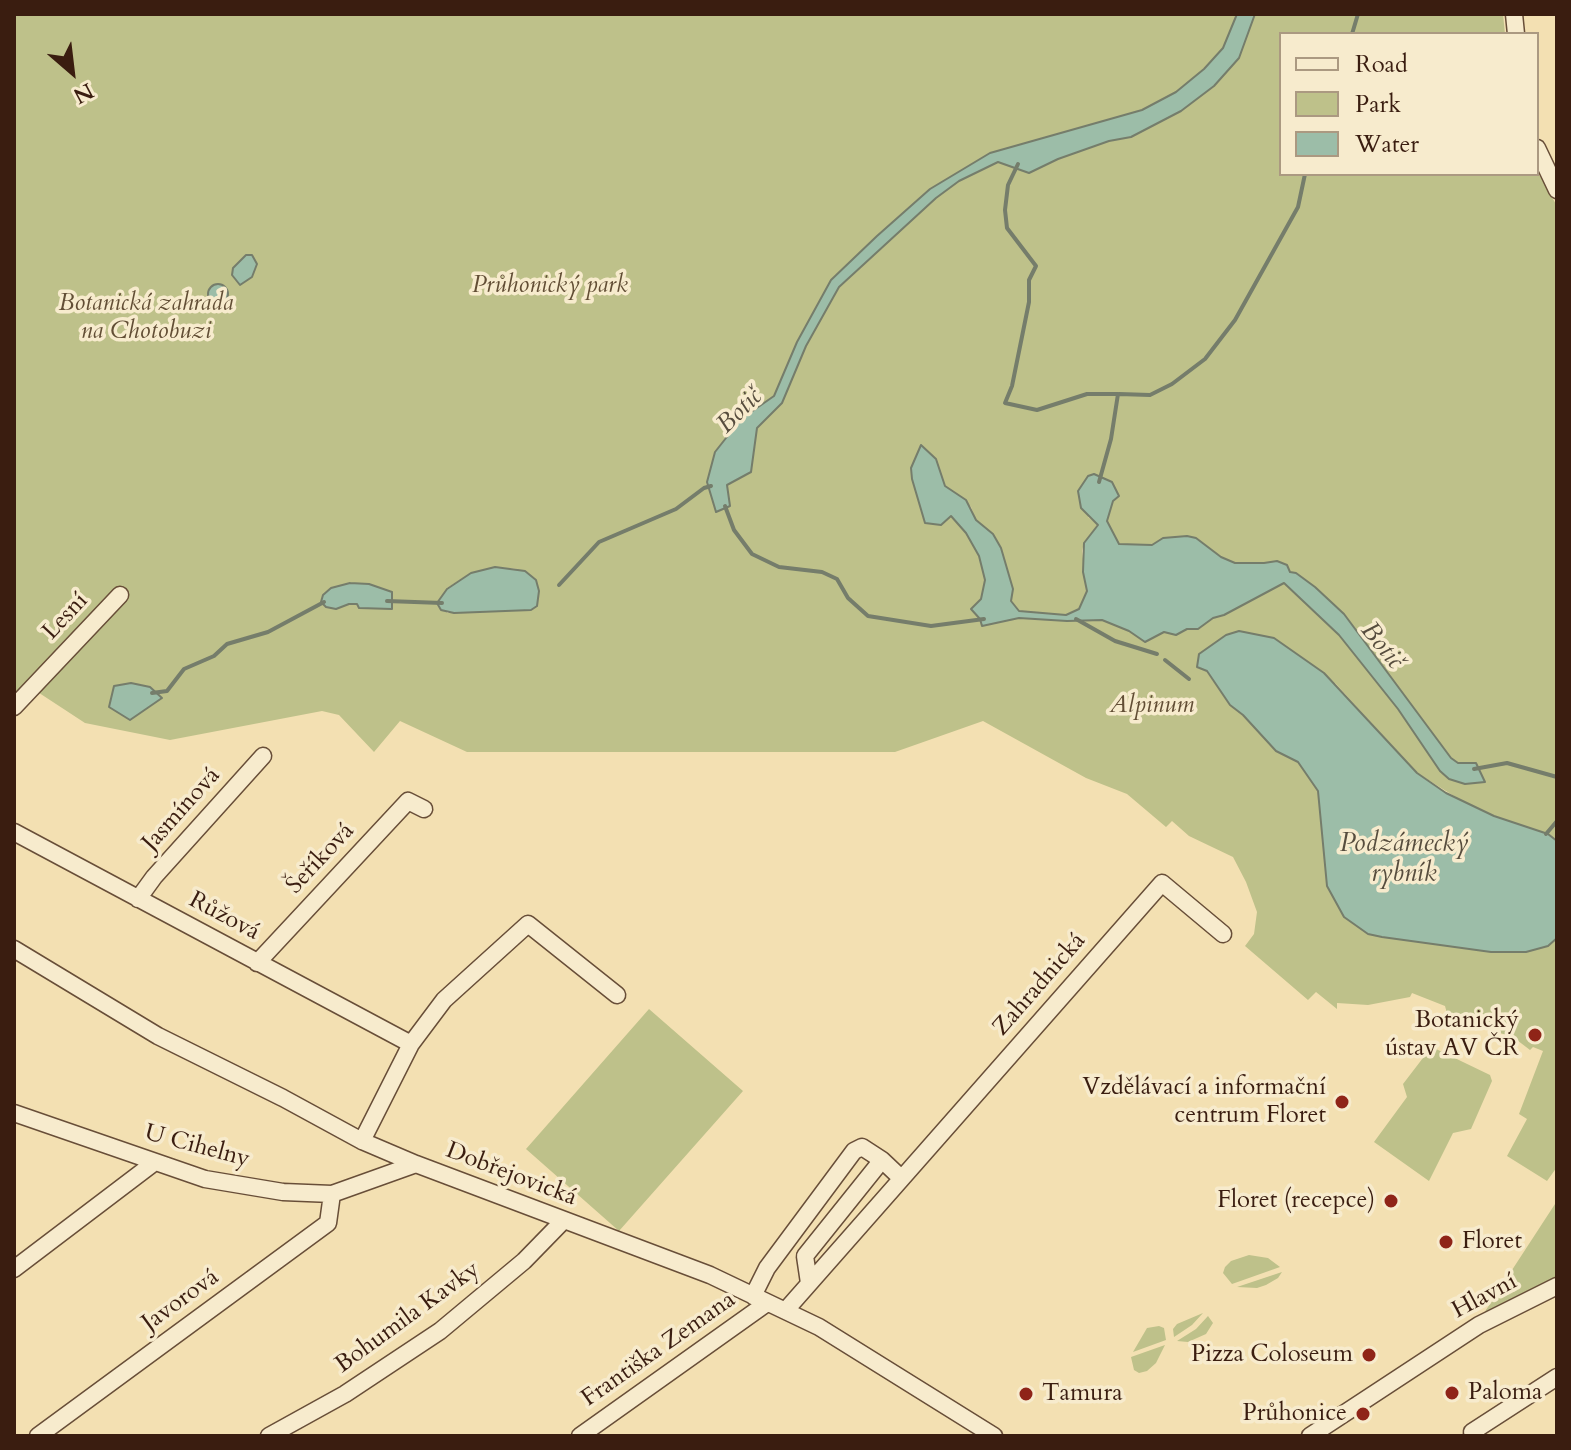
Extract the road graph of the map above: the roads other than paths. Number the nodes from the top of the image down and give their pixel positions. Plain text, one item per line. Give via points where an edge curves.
1 (1539, 152) edge
2 (1557, 190) edge
3 (120, 595) dead end
4 (14, 707) edge
5 (263, 756) dead end
6 (424, 809) dead end
7 (14, 832) edge
8 (138, 899) junction
9 (1223, 934) dead end
10 (14, 949) edge
11 (257, 963) junction
12 (617, 995) dead end
13 (411, 1044) junction
14 (14, 1113) edge
15 (362, 1141) junction
16 (882, 1160) junction
17 (155, 1162) junction
18 (416, 1164) junction
19 (901, 1178) junction
20 (332, 1194) junction
21 (563, 1221) junction
22 (14, 1269) edge
23 (809, 1283) junction
24 (1557, 1286) edge
25 (760, 1300) junction
26 (786, 1310) junction
27 (1557, 1377) edge
28 (1472, 1432) dead end
29 (38, 1436) edge
30 (269, 1436) edge
31 (580, 1436) edge
32 (994, 1436) edge
33 (1310, 1436) edge

1 - 2 street
3 - 4 street, Lesní
5 - 8 street, Jasmínová
6 - 11 street, Šeříková via 408,801
7 - 8 street, Růžová
8 - 11 street, Růžová
9 - 19 street, Zahradnická via 1162,883
10 - 15 street, Dobřejovická via 158,1036
11 - 13 street, Růžová
12 - 13 street via 528,924 444,1000
13 - 15 street
14 - 17 street, U Cihelny
15 - 18 street, Dobřejovická
16 - 19 street
16 - 23 street via 805,1256
16 - 25 street via 862,1147 854,1151 767,1268
17 - 20 street, U Cihelny via 205,1179
17 - 22 street
18 - 20 street, U Cihelny
18 - 21 street, Dobřejovická
19 - 23 street, Zahradnická
20 - 29 street, Javorová via 328,1223
21 - 25 street, Dobřejovická via 710,1275
21 - 30 street, Bohumila Kavky via 440,1331
23 - 26 street, Zahradnická
24 - 33 street, Hlavní via 1479,1325
25 - 26 street, Dobřejovická
25 - 31 street, Františka Zemana
26 - 32 street, Dobřejovická
27 - 28 street

